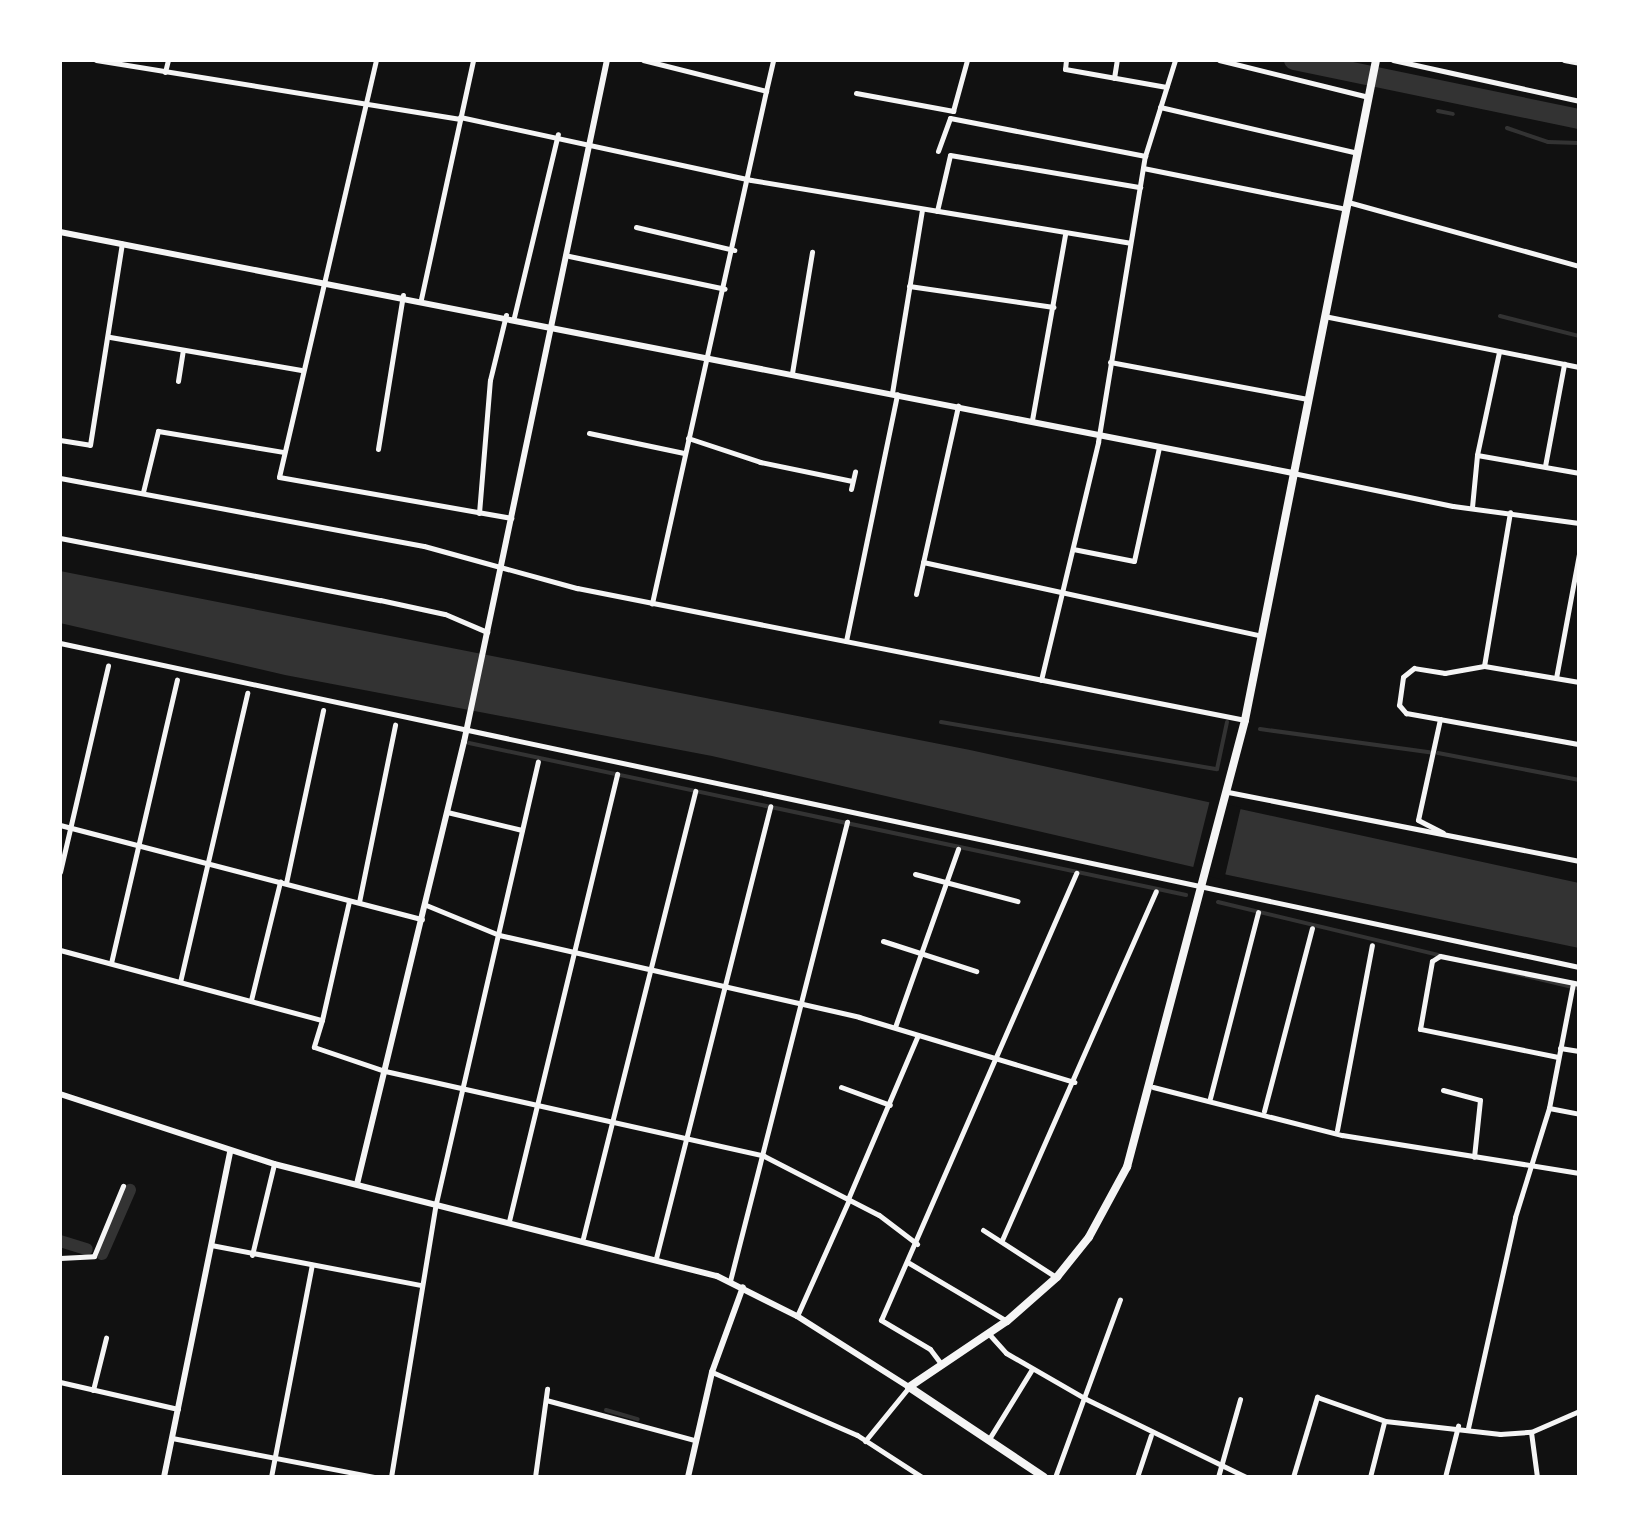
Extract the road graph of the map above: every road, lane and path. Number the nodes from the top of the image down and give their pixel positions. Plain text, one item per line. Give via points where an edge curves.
1 (96, 60) edge
2 (168, 60) edge
3 (376, 60) edge
4 (473, 60) edge
5 (607, 60) edge
6 (643, 60) edge
7 (773, 60) edge
8 (967, 60) edge
9 (1066, 60) edge
10 (1117, 60) edge
11 (1174, 60) edge
12 (1218, 60) edge
13 (1393, 60) edge
14 (1564, 60) edge
15 (1376, 61) edge
16 (126, 62) edge
17 (1579, 63) edge
18 (165, 72) junction
19 (1114, 78) junction
20 (1166, 88) junction
21 (766, 91) junction
22 (856, 93) dead end
23 (1370, 93) junction
24 (1579, 100) edge
25 (366, 106) junction
26 (1160, 107) junction
27 (951, 114) junction
28 (460, 118) junction
29 (558, 134) junction
30 (591, 142) junction
31 (938, 151) dead end
32 (1358, 153) junction
33 (1146, 156) junction
34 (1143, 168) junction
35 (751, 180) junction
36 (1140, 187) junction
37 (1347, 206) junction
38 (922, 208) junction
39 (938, 211) junction
40 (636, 227) dead end
41 (60, 232) edge
42 (1065, 234) junction
43 (122, 244) junction
44 (1130, 244) junction
45 (734, 250) junction
46 (812, 252) dead end
47 (569, 256) junction
48 (1579, 266) edge
49 (326, 280) junction
50 (909, 286) junction
51 (725, 289) junction
52 (403, 295) junction
53 (421, 298) junction
54 (1054, 307) junction
55 (510, 316) junction
56 (1324, 316) junction
57 (556, 325) junction
58 (110, 337) junction
59 (183, 350) junction
60 (1500, 352) junction
61 (710, 355) junction
62 (1110, 362) junction
63 (1564, 364) junction
64 (1579, 367) edge
65 (301, 370) junction
66 (792, 373) junction
67 (178, 381) dead end
68 (894, 393) junction
69 (1308, 399) junction
70 (958, 406) junction
71 (1032, 420) junction
72 (589, 433) dead end
73 (1099, 434) junction
74 (688, 438) junction
75 (60, 440) edge
76 (1159, 446) junction
77 (378, 449) dead end
78 (284, 452) junction
79 (684, 452) junction
80 (1477, 455) junction
81 (1545, 466) junction
82 (855, 471) dead end
83 (1293, 473) junction
84 (1579, 473) edge
85 (60, 478) edge
86 (852, 481) junction
87 (851, 489) dead end
88 (143, 492) junction
89 (1472, 508) junction
90 (1510, 511) junction
91 (479, 513) junction
92 (511, 518) junction
93 (1579, 523) edge
94 (60, 538) edge
95 (1073, 548) junction
96 (1579, 554) edge
97 (923, 562) junction
98 (499, 570) junction
99 (916, 594) dead end
100 (1061, 594) junction
101 (652, 602) junction
102 (1262, 636) junction
103 (486, 637) junction
104 (846, 642) junction
105 (60, 644) edge
106 (108, 665) dead end
107 (1484, 666) junction
108 (1556, 678) junction
109 (177, 680) dead end
110 (1041, 680) junction
111 (1579, 682) edge
112 (248, 694) dead end
113 (323, 710) dead end
114 (1440, 719) junction
115 (1244, 720) junction
116 (395, 725) dead end
117 (467, 726) junction
118 (1579, 744) edge
119 (538, 762) dead end
120 (617, 774) dead end
121 (695, 791) dead end
122 (1227, 797) junction
123 (770, 806) dead end
124 (447, 812) junction
125 (847, 822) dead end
126 (60, 825) edge
127 (70, 828) junction
128 (522, 830) junction
129 (1449, 837) junction
130 (139, 846) junction
131 (958, 849) dead end
132 (1578, 860) edge
133 (208, 864) junction
134 (60, 872) edge
135 (1076, 873) dead end
136 (915, 874) dead end
137 (1206, 881) junction
138 (947, 882) junction
139 (283, 883) junction
140 (1156, 891) dead end
141 (349, 900) junction
142 (1018, 901) dead end
143 (359, 902) junction
144 (426, 906) junction
145 (1258, 912) dead end
146 (422, 919) junction
147 (1312, 928) dead end
148 (500, 935) junction
149 (883, 941) dead end
150 (1372, 945) dead end
151 (60, 950) edge
152 (575, 954) junction
153 (921, 954) junction
154 (111, 963) junction
155 (1579, 967) edge
156 (976, 971) dead end
157 (650, 972) junction
158 (180, 982) junction
159 (1574, 986) edge
160 (727, 989) junction
161 (251, 1002) junction
162 (803, 1004) junction
163 (322, 1020) junction
164 (895, 1028) junction
165 (918, 1035) junction
166 (1560, 1048) junction
167 (1579, 1052) edge
168 (996, 1056) junction
169 (1558, 1056) junction
170 (385, 1071) junction
171 (1074, 1082) junction
172 (840, 1088) dead end
173 (1153, 1088) junction
174 (462, 1090) junction
175 (1443, 1090) dead end
176 (60, 1094) edge
177 (1210, 1098) junction
178 (539, 1104) junction
179 (890, 1105) junction
180 (1549, 1108) junction
181 (1264, 1111) junction
182 (1579, 1114) edge
183 (614, 1118) junction
184 (1337, 1130) junction
185 (690, 1137) junction
186 (230, 1152) junction
187 (764, 1156) junction
188 (1474, 1157) junction
189 (274, 1164) junction
190 (1533, 1165) junction
191 (1579, 1174) edge
192 (357, 1184) junction
193 (123, 1186) dead end
194 (848, 1199) junction
195 (436, 1203) junction
196 (509, 1221) junction
197 (983, 1230) dead end
198 (582, 1238) junction
199 (1002, 1240) junction
200 (211, 1244) junction
201 (918, 1244) junction
202 (252, 1254) junction
203 (60, 1258) edge
204 (656, 1258) junction
205 (909, 1263) junction
206 (312, 1266) junction
207 (1057, 1277) junction
208 (730, 1281) junction
209 (421, 1286) junction
210 (743, 1287) junction
211 (1120, 1299) dead end
212 (796, 1316) junction
213 (1007, 1321) junction
214 (989, 1334) junction
215 (106, 1338) dead end
216 (942, 1365) junction
217 (1032, 1369) junction
218 (712, 1372) junction
219 (60, 1382) edge
220 (909, 1387) junction
221 (547, 1389) dead end
222 (93, 1390) junction
223 (1240, 1399) dead end
224 (546, 1400) junction
225 (1086, 1400) junction
226 (178, 1410) junction
227 (1579, 1411) edge
228 (1385, 1421) junction
229 (1458, 1426) junction
230 (1468, 1428) junction
231 (1531, 1432) junction
232 (1151, 1434) junction
233 (172, 1438) junction
234 (694, 1440) junction
235 (865, 1440) junction
236 (988, 1441) junction
237 (275, 1457) junction
238 (1220, 1464) junction
239 (164, 1477) edge
240 (271, 1477) edge
241 (375, 1477) edge
242 (390, 1477) edge
243 (535, 1477) edge
244 (688, 1477) edge
245 (922, 1477) edge
246 (1044, 1477) edge
247 (1055, 1477) edge
248 (1137, 1477) edge
249 (1218, 1477) edge
250 (1246, 1477) edge
251 (1293, 1477) edge
252 (1370, 1477) edge
253 (1445, 1477) edge
254 (1538, 1477) edge

1 - 16 street
2 - 18 street
3 - 25 street
4 - 28 street
5 - 30 street
6 - 21 street
7 - 21 street
8 - 27 street
9 - 19 street via 1065,69
10 - 19 street
11 - 20 street
12 - 23 street
13 - 24 street
14 - 17 street
15 - 23 main road
16 - 18 street
18 - 25 street
19 - 20 street
20 - 26 street
21 - 35 street
22 - 27 street
23 - 32 main road
25 - 28 street
25 - 49 street
26 - 32 street
26 - 33 street
27 - 31 street
27 - 33 street
28 - 29 street
28 - 53 street
29 - 30 street
29 - 55 street
30 - 35 street
30 - 47 street
32 - 37 main road
33 - 34 street
34 - 36 street
34 - 37 street
35 - 38 street
35 - 45 street
36 - 39 street via 950,155
36 - 44 street
37 - 48 street
37 - 56 main road
38 - 39 street
38 - 50 street
39 - 42 street
40 - 45 street
41 - 43 street
42 - 44 street
42 - 54 street
43 - 49 street
43 - 58 street
44 - 62 street
45 - 51 street
46 - 66 street
47 - 51 street
47 - 57 street
49 - 52 street
49 - 65 street
50 - 54 street
50 - 68 street
51 - 61 street
52 - 53 street
52 - 77 street
53 - 55 street
54 - 71 street
55 - 57 street
55 - 91 street via 490,380
56 - 60 street
56 - 69 main road
57 - 61 street
57 - 92 street
58 - 59 street
58 - 75 street via 90,445
59 - 65 street
59 - 67 street
60 - 63 street
60 - 80 street
61 - 66 street
61 - 74 street
62 - 69 street
62 - 73 street
63 - 64 street
63 - 81 street
65 - 78 street
66 - 68 street
68 - 70 street
68 - 104 street
69 - 83 main road
70 - 71 street
70 - 97 street
71 - 73 street
72 - 79 street
73 - 76 street
73 - 95 street
74 - 79 street
74 - 86 street
76 - 83 street
76 - 95 street via 1134,561
78 - 88 street via 158,432
78 - 91 street via 282,481
79 - 101 street
80 - 81 street
80 - 89 street
81 - 84 street
82 - 86 street
83 - 89 street
83 - 102 main road
85 - 88 street
86 - 87 street
88 - 98 street via 424,546
89 - 90 street
90 - 93 street
90 - 107 street
91 - 92 street
92 - 98 street
94 - 103 street via 396,603
95 - 100 street
96 - 108 street
97 - 99 street
97 - 100 street
98 - 101 street
98 - 103 street
100 - 102 street
100 - 110 street
101 - 104 street
102 - 115 main road
103 - 117 street
104 - 110 street
105 - 117 street
106 - 127 street
107 - 108 street
107 - 114 street via 1445,673 1414,668 1403,677 1399,706
108 - 111 street
109 - 130 street
110 - 115 street
112 - 133 street
113 - 139 street
114 - 118 street
114 - 129 street via 1418,820
115 - 122 main road
116 - 143 street
117 - 124 street
117 - 137 street
119 - 128 street
120 - 152 street
121 - 157 street
122 - 129 street
122 - 137 main road
123 - 160 street
124 - 128 street
124 - 144 street
125 - 162 street
126 - 127 street
127 - 130 street
127 - 134 street
128 - 148 street
129 - 132 street
130 - 133 street
130 - 154 street
131 - 138 street
133 - 139 street
133 - 158 street
135 - 168 street
136 - 138 street
137 - 155 street
137 - 173 main road
138 - 142 street
138 - 153 street
139 - 141 street
139 - 161 street
140 - 171 street
141 - 143 street
141 - 163 street
143 - 146 street
144 - 146 street
144 - 148 street
145 - 177 street
146 - 170 street
147 - 181 street
148 - 152 street
148 - 174 street
149 - 153 street
150 - 184 street
151 - 154 street
152 - 157 street
152 - 178 street
153 - 156 street
153 - 164 street
154 - 158 street
157 - 160 street
157 - 183 street
158 - 161 street
159 - 166 street
159 - 169 street via 1434,959 1420,1028
160 - 162 street
160 - 185 street
161 - 163 street
162 - 164 street
162 - 187 street
163 - 170 street via 314,1047
164 - 165 street
165 - 168 street
165 - 179 street
166 - 167 street
166 - 169 street
168 - 171 street
168 - 201 street
169 - 180 street
170 - 174 street
170 - 192 street
171 - 199 street
172 - 179 street
173 - 177 street
173 - 207 main road via 1109,1205
174 - 178 street
174 - 195 street
175 - 188 street via 1480,1100
176 - 186 street
177 - 181 street
178 - 183 street
178 - 196 street
179 - 194 street
180 - 182 street
180 - 190 street
181 - 184 street
183 - 185 street
183 - 198 street
184 - 188 street
185 - 187 street
185 - 204 street
186 - 189 street
186 - 200 street
187 - 194 street
187 - 208 street
188 - 190 street
189 - 192 street
189 - 202 street
190 - 191 street
190 - 230 street
192 - 195 street
193 - 203 street via 94,1256
194 - 201 street
194 - 212 street
195 - 196 street
195 - 209 street
196 - 198 street
197 - 199 street
198 - 204 street
199 - 207 street
200 - 202 street
200 - 226 street
201 - 205 street
202 - 206 street
204 - 208 street
205 - 213 street
205 - 216 street via 881,1320
206 - 209 street
206 - 237 street
207 - 213 main road
208 - 210 street
209 - 242 street
210 - 212 street
210 - 218 street
211 - 225 street
212 - 220 street
213 - 214 main road
214 - 216 main road
214 - 217 street
215 - 222 street
216 - 220 main road
217 - 225 street
217 - 236 street
218 - 234 street
218 - 235 street
219 - 222 street
220 - 235 street via 898,1392
220 - 236 main road
221 - 224 street
222 - 226 street
223 - 238 street
224 - 234 street
224 - 243 street
225 - 232 street
225 - 247 street
226 - 233 street
227 - 231 street
228 - 229 street
228 - 251 street via 1317,1397
228 - 252 street
229 - 230 street
229 - 253 street
230 - 231 street
231 - 254 street
232 - 238 street
232 - 248 street
233 - 237 street
233 - 239 street
234 - 244 street
235 - 245 street
236 - 246 main road
237 - 240 street
237 - 241 street
238 - 249 street
238 - 250 street

